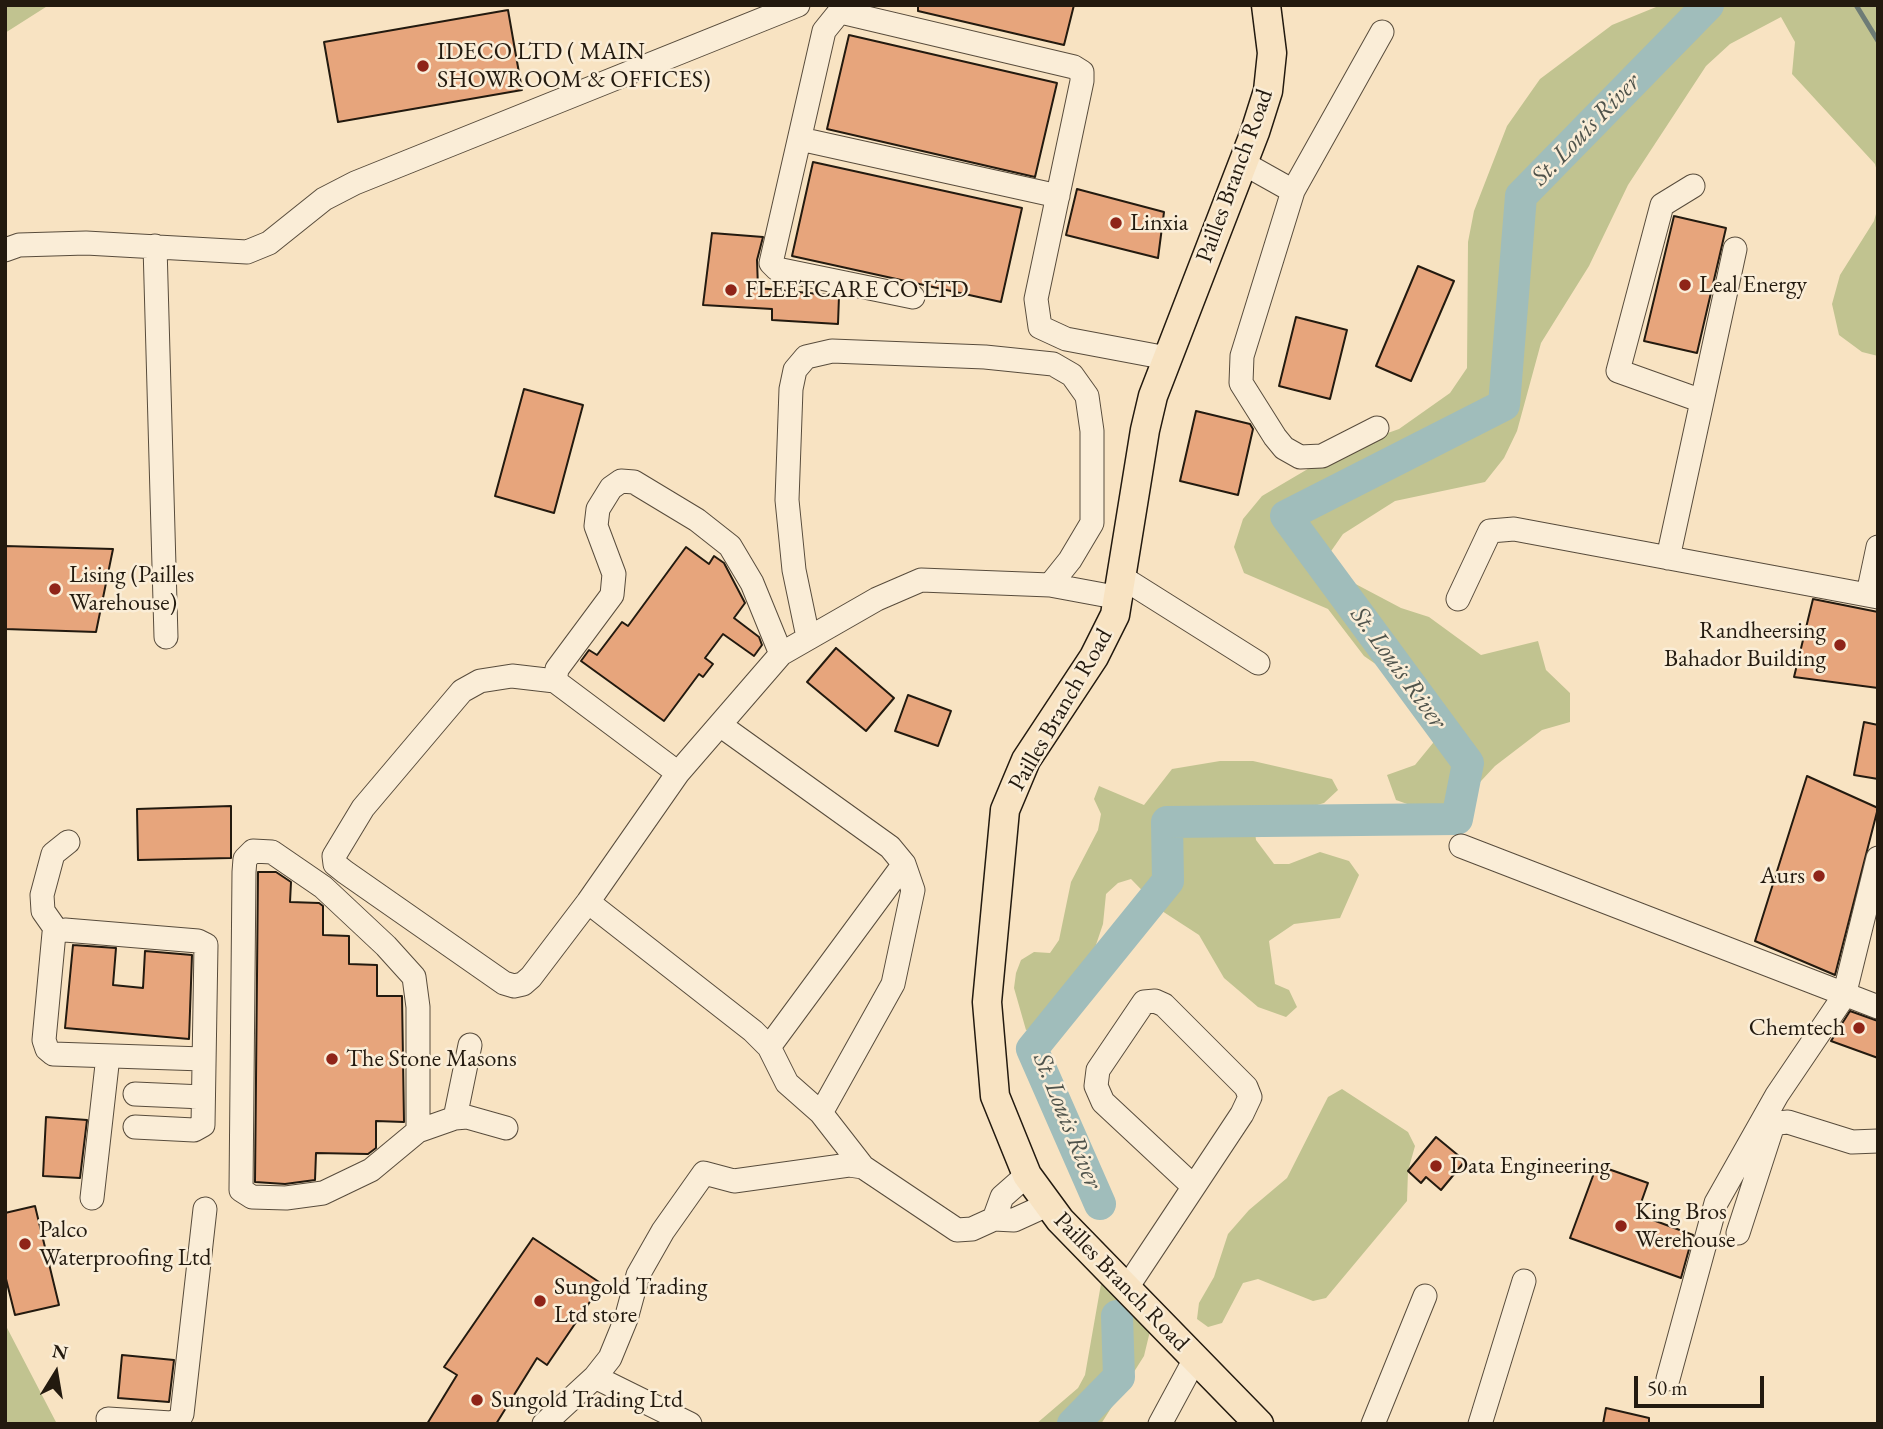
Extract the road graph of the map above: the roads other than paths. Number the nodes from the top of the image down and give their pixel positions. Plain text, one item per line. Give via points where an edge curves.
1 (798, 5) edge
2 (1266, 5) edge
3 (843, 9) edge
4 (1382, 32) dead end
5 (800, 139) junction
6 (1243, 163) junction
7 (1693, 186) dead end
8 (1293, 191) junction
9 (1058, 196) junction
10 (155, 246) junction
11 (1735, 249) dead end
12 (5, 250) edge
13 (913, 297) dead end
14 (1167, 358) junction
15 (1702, 401) junction
16 (1377, 428) dead end
17 (1878, 547) edge
18 (1668, 558) junction
19 (1050, 585) junction
20 (1121, 588) junction
21 (1873, 595) edge
22 (1458, 599) dead end
23 (166, 637) dead end
24 (808, 637) junction
25 (781, 654) junction
26 (1258, 663) dead end
27 (555, 681) junction
28 (720, 724) junction
29 (678, 774) junction
30 (68, 842) dead end
31 (1461, 846) dead end
32 (1878, 858) edge
33 (904, 864) junction
34 (588, 902) junction
35 (57, 930) junction
36 (1844, 996) junction
37 (1878, 1007) edge
38 (470, 1045) dead end
39 (768, 1047) junction
40 (108, 1056) junction
41 (203, 1059) junction
42 (135, 1094) dead end
43 (203, 1097) junction
44 (821, 1112) junction
45 (455, 1118) junction
46 (135, 1127) dead end
47 (506, 1128) dead end
48 (418, 1131) junction
49 (1878, 1141) edge
50 (863, 1167) junction
51 (1027, 1175) junction
52 (1193, 1185) junction
53 (92, 1198) dead end
54 (1047, 1205) junction
55 (205, 1209) dead end
56 (994, 1220) junction
57 (1738, 1233) dead end
58 (1524, 1281) dead end
59 (1126, 1289) junction
60 (1424, 1296) dead end
61 (1195, 1359) junction
62 (595, 1377) junction
63 (1668, 1379) dead end
64 (108, 1419) dead end
65 (544, 1424) edge
66 (690, 1424) edge
67 (1160, 1424) edge
68 (1259, 1424) edge
69 (1373, 1424) edge
70 (1480, 1424) edge

1 - 10 street via 355,183 324,199 269,243 247,252
2 - 6 main road, Pailles Branch Road via 1272,53 1268,90
3 - 5 street via 824,31
3 - 9 street via 1082,72
4 - 8 street
5 - 9 street
5 - 13 street via 771,263
6 - 8 street
6 - 14 main road, Pailles Branch Road
7 - 15 street via 1662,205 1618,371
8 - 16 street via 1242,356 1241,383 1279,443 1300,457 1322,456
9 - 14 street via 1036,299 1040,327 1066,339
10 - 12 street via 86,243 19,245
10 - 23 street
11 - 15 street
14 - 20 main road, Pailles Branch Road via 1145,430
15 - 18 street
17 - 21 street
18 - 21 street
18 - 22 street via 1514,529 1490,531
19 - 20 street
19 - 24 street via 921,580
19 - 24 street via 1092,523 1092,431 1087,396 1072,375 1053,364 985,357 832,351 806,357 795,370 791,389 787,500 794,570
20 - 26 street
20 - 51 main road, Pailles Branch Road via 1107,634 1026,760 1005,810 1000,838 986,1002 988,1039 995,1096
24 - 25 street
25 - 27 street via 752,583 730,546 656,494 634,482 621,481 598,509 596,526 614,574 612,595 557,669
25 - 28 street
27 - 29 street
27 - 34 street via 512,676 480,681 462,691 363,808 338,845 335,864 514,986 531,976
28 - 29 street
28 - 33 street via 890,847
29 - 34 street
30 - 35 street via 53,854 42,895 43,911
31 - 36 street
32 - 36 street
33 - 39 street
33 - 44 street via 913,890 893,984
34 - 39 street
35 - 40 street via 44,1040 47,1049 53,1054
35 - 41 street via 206,945
36 - 37 street
36 - 63 street via 1777,1095 1716,1203
38 - 45 street
39 - 44 street via 787,1083
40 - 41 street
40 - 53 street
41 - 43 street
42 - 43 street
43 - 46 street via 201,1129
44 - 50 street
45 - 47 street
45 - 48 street
48 - 48 street via 414,977 323,887 272,852 253,851 245,859 244,872 241,1190 275,1198 323,1194 371,1170
49 - 57 street via 1852,1142 1778,1123 1772,1128
50 - 56 street via 949,1227 972,1229
50 - 62 street via 734,1181 704,1173 638,1275 610,1358
51 - 54 main road, Pailles Branch Road
51 - 56 street via 1003,1197
52 - 52 street via 1250,1097 1164,1005 1144,1002 1098,1070 1096,1086 1103,1102
52 - 59 street
54 - 56 street via 1014,1220
54 - 59 main road, Pailles Branch Road
55 - 64 street via 182,1415 171,1423
58 - 70 street
59 - 61 main road, Pailles Branch Road
60 - 69 street
61 - 67 street
61 - 68 main road, Pailles Branch Road
62 - 65 street
62 - 66 street

